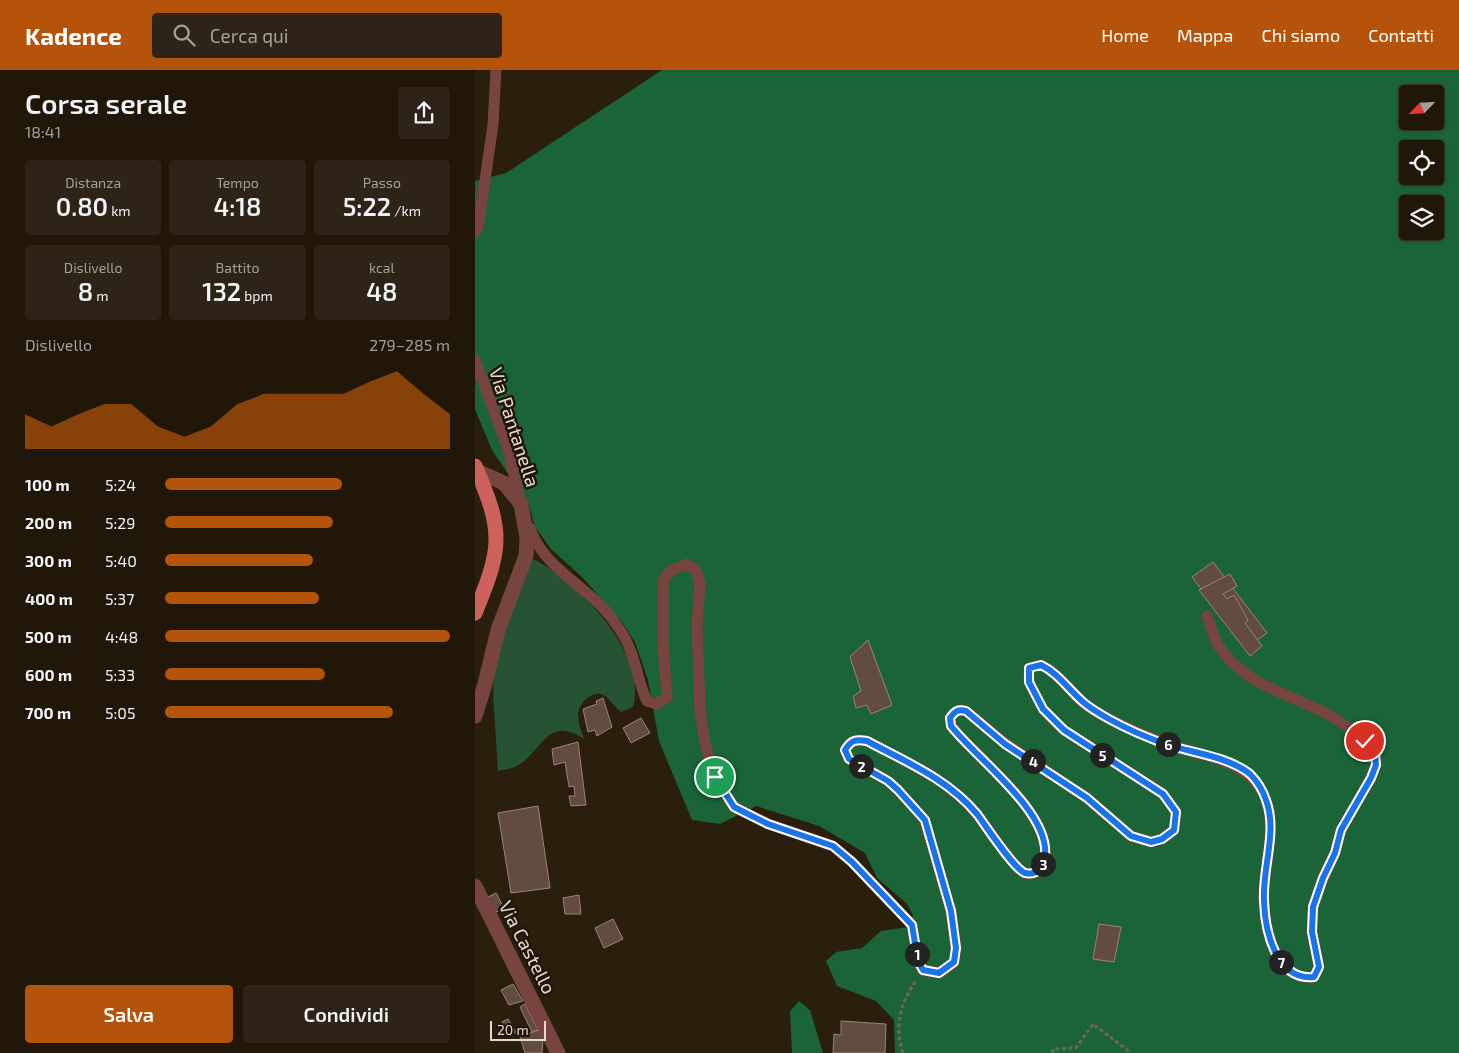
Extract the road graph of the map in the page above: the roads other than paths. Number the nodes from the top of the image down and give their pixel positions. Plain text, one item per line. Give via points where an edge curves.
1 (496, 70) edge
2 (475, 232) edge
3 (475, 360) edge
4 (476, 469) edge
5 (521, 504) junction
6 (475, 613) edge
7 (1207, 616) dead end
8 (475, 716) edge
9 (475, 886) edge
10 (558, 1053) edge

1 - 2 lane via 493,125
3 - 5 lane, Via Pantanella via 507,446
4 - 5 street via 504,483
4 - 6 main road via 493,511 498,546
5 - 7 lane, Via Pantanella via 533,539 545,557 613,619 629,647 647,701 657,704 667,697 663,581 677,566 687,564 696,570 700,582 697,625 701,710 705,744 715,777 734,807 768,824 833,846 852,862 912,925 918,961 923,970 939,973 954,962 956,948 951,911 925,820 888,781 849,759 845,750 850,742 857,739 867,741 946,784 976,813 1024,873 1032,874 1044,863 1042,838 1010,785 951,726 950,718 955,712 960,710 970,714 1005,744 1087,798 1131,836 1151,842 1174,830 1176,812 1163,794 1064,730 1043,709 1028,676 1029,668 1041,665 1093,710 1165,744 1226,762 1255,780 1270,814 1264,900 1271,939 1281,963 1291,973 1302,978 1314,977 1319,967 1312,932 1313,907 1341,830 1371,778 1376,765 1375,753 1354,731 1245,674 1218,645
5 - 8 street via 527,538 526,556 498,630
9 - 10 street, Via Castello

